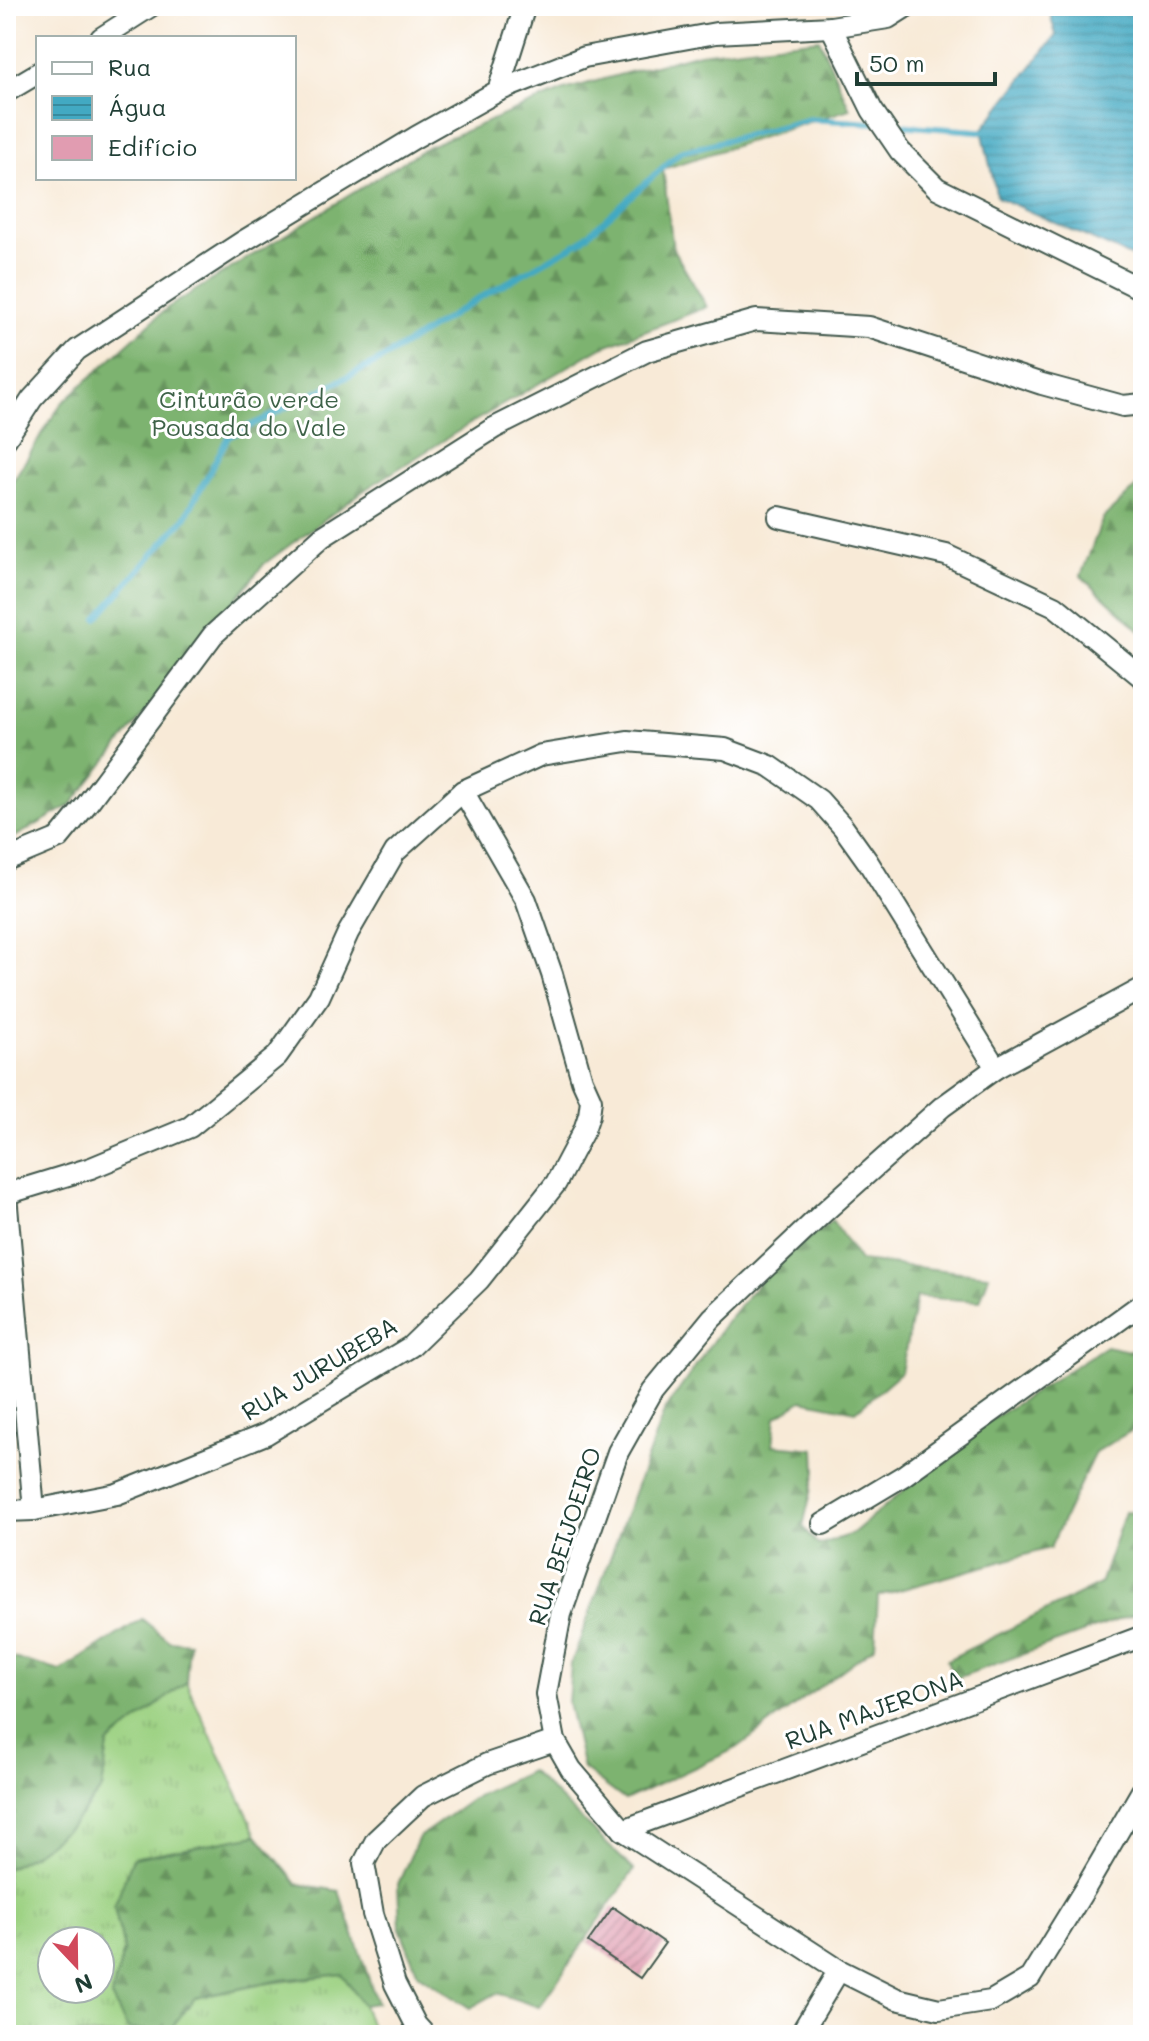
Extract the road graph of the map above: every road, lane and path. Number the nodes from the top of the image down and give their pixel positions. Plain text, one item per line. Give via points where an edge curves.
1 (151, 6) edge
2 (525, 6) edge
3 (907, 6) edge
4 (831, 27) junction
5 (105, 36) edge
6 (36, 74) edge
7 (498, 91) junction
8 (6, 92) edge
9 (1143, 290) edge
10 (1133, 405) edge
11 (1143, 423) edge
12 (6, 439) edge
13 (779, 517) dead end
14 (1143, 678) edge
15 (463, 791) junction
16 (6, 860) edge
17 (1143, 988) edge
18 (996, 1068) junction
19 (6, 1194) edge
20 (1143, 1303) edge
21 (34, 1510) junction
22 (6, 1511) edge
23 (823, 1524) dead end
24 (1143, 1636) edge
25 (555, 1741) junction
26 (1143, 1789) edge
27 (623, 1830) junction
28 (839, 1970) junction
29 (425, 2035) edge
30 (800, 2035) edge

1 - 5 street
2 - 7 street
3 - 4 street via 888,18
4 - 7 street via 716,33 584,57
4 - 9 street via 872,110 900,151 937,188
6 - 8 street
7 - 12 street via 242,242 77,350 32,399
10 - 11 street
10 - 16 street via 1042,384 869,327 756,320 647,351 494,428 322,537 213,635 59,838
13 - 14 street via 946,555 1055,606
15 - 18 street via 541,755 627,741 725,749 770,766 819,800 843,827
15 - 19 street via 395,852 348,933 319,997 277,1056 190,1127 91,1168
15 - 21 street, RUA JURUBEBA via 526,900 591,1100 584,1130 556,1183 479,1280 410,1347 266,1434 117,1494
17 - 18 street, RUA BEIJOEIRO
18 - 25 street, RUA BEIJOEIRO via 942,1107 824,1212 712,1318 653,1390 618,1452 561,1614 546,1694
19 - 21 street
20 - 23 street via 903,1476
21 - 22 street, RUA JURUBEBA
24 - 27 street, RUA MAJERONA
25 - 27 street, RUA BEIJOEIRO via 571,1769
25 - 29 street via 487,1764 423,1796 376,1840 364,1863 395,1984
26 - 28 street, RUA BEIJOEIRO via 1030,1978 991,2001 939,2009 897,1999
27 - 28 street, RUA BEIJOEIRO
28 - 30 street

